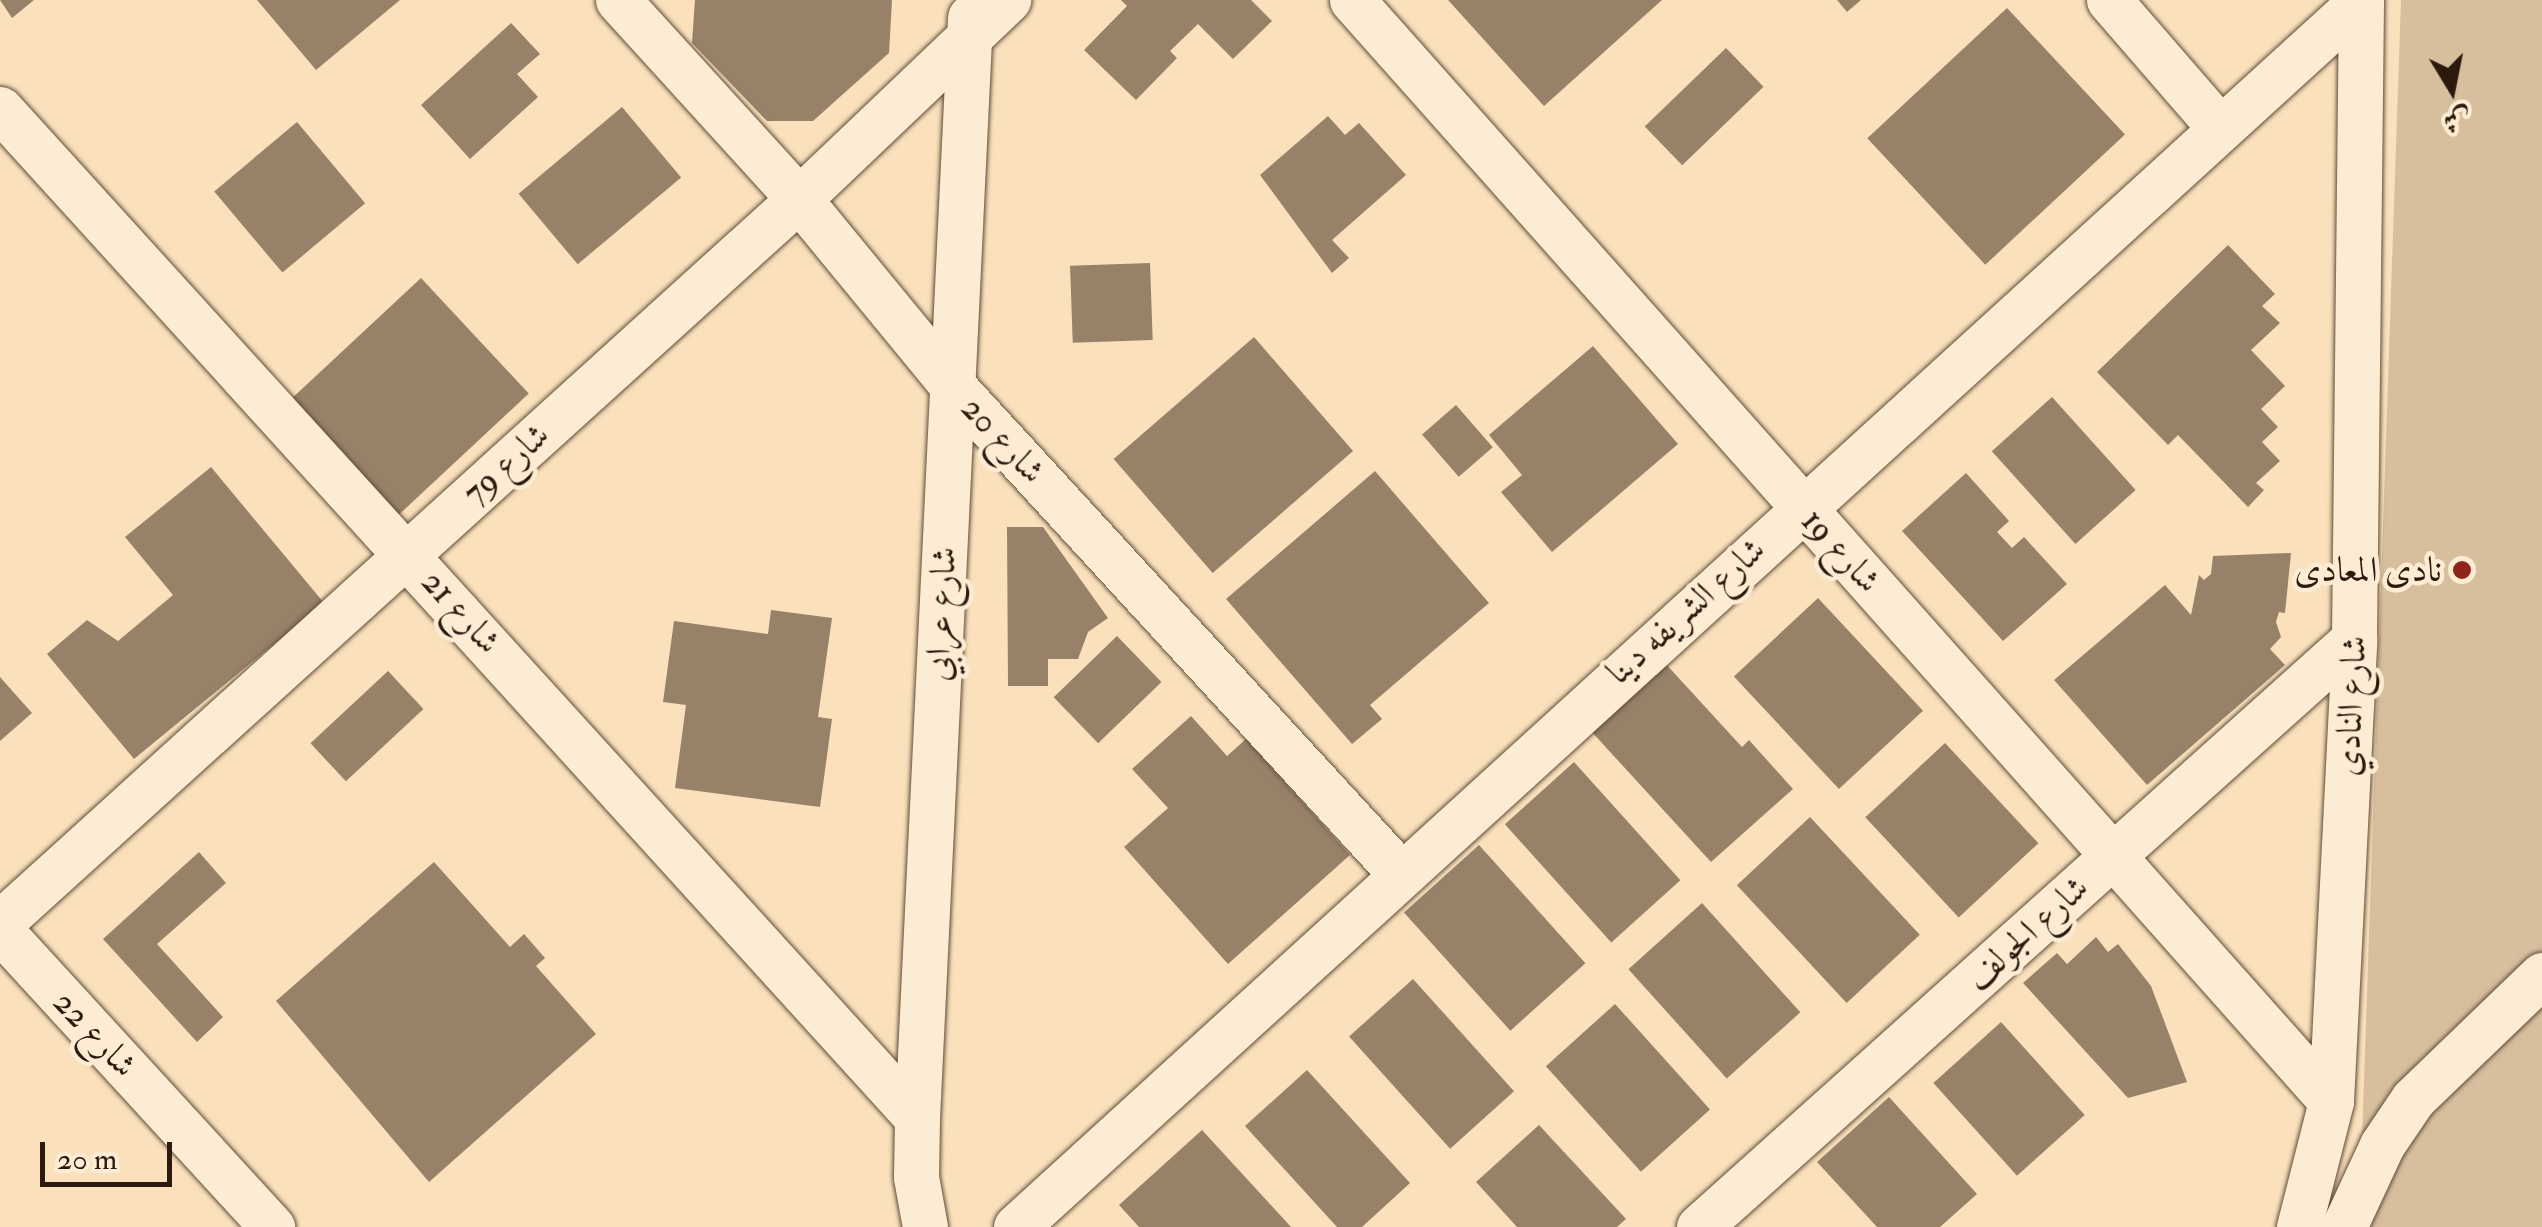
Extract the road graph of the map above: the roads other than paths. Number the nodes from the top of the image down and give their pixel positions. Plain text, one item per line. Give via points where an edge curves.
1 (618, 0) edge
2 (1008, 0) edge
3 (1352, 0) edge
4 (2109, 0) edge
5 (2360, 0) edge
6 (970, 17) edge
7 (0, 109) edge
8 (2220, 128) junction
9 (799, 199) junction
10 (952, 386) junction
11 (1802, 507) junction
12 (408, 553) junction
13 (2354, 639) junction
14 (2112, 856) junction
15 (1399, 872) junction
16 (0, 927) edge
17 (2542, 975) edge
18 (2331, 1101) junction
19 (917, 1118) junction
20 (272, 1227) edge
21 (925, 1227) edge
22 (1016, 1227) edge
23 (1699, 1227) edge
24 (2299, 1227) edge
25 (2344, 1227) edge

1 - 9 street, شارع 20
2 - 6 street, شارع 79
3 - 11 street, شارع 19
4 - 8 street
5 - 8 street, شارع الشريفه دينا
5 - 13 street, شارع النادي
6 - 9 street, شارع 79
6 - 10 street, شارع عرابي
7 - 12 street, شارع 21
8 - 11 street, شارع الشريفه دينا
9 - 10 street, شارع 20
9 - 12 street, شارع 79
10 - 15 street, شارع 20
10 - 19 street, شارع عرابي
11 - 14 street, شارع 19
11 - 15 street, شارع الشريفه دينا
12 - 16 street, شارع 79
12 - 19 street, شارع 21
13 - 14 street, شارع الجولف
13 - 18 street, شارع النادي
14 - 18 street, شارع 19
14 - 23 street, شارع الجولف
15 - 22 street, شارع الشريفه دينا
16 - 20 street, شارع 22
17 - 25 street via 2414,1100 2382,1146
18 - 24 street, شارع النادي
19 - 21 street, شارع عرابي via 916,1177

